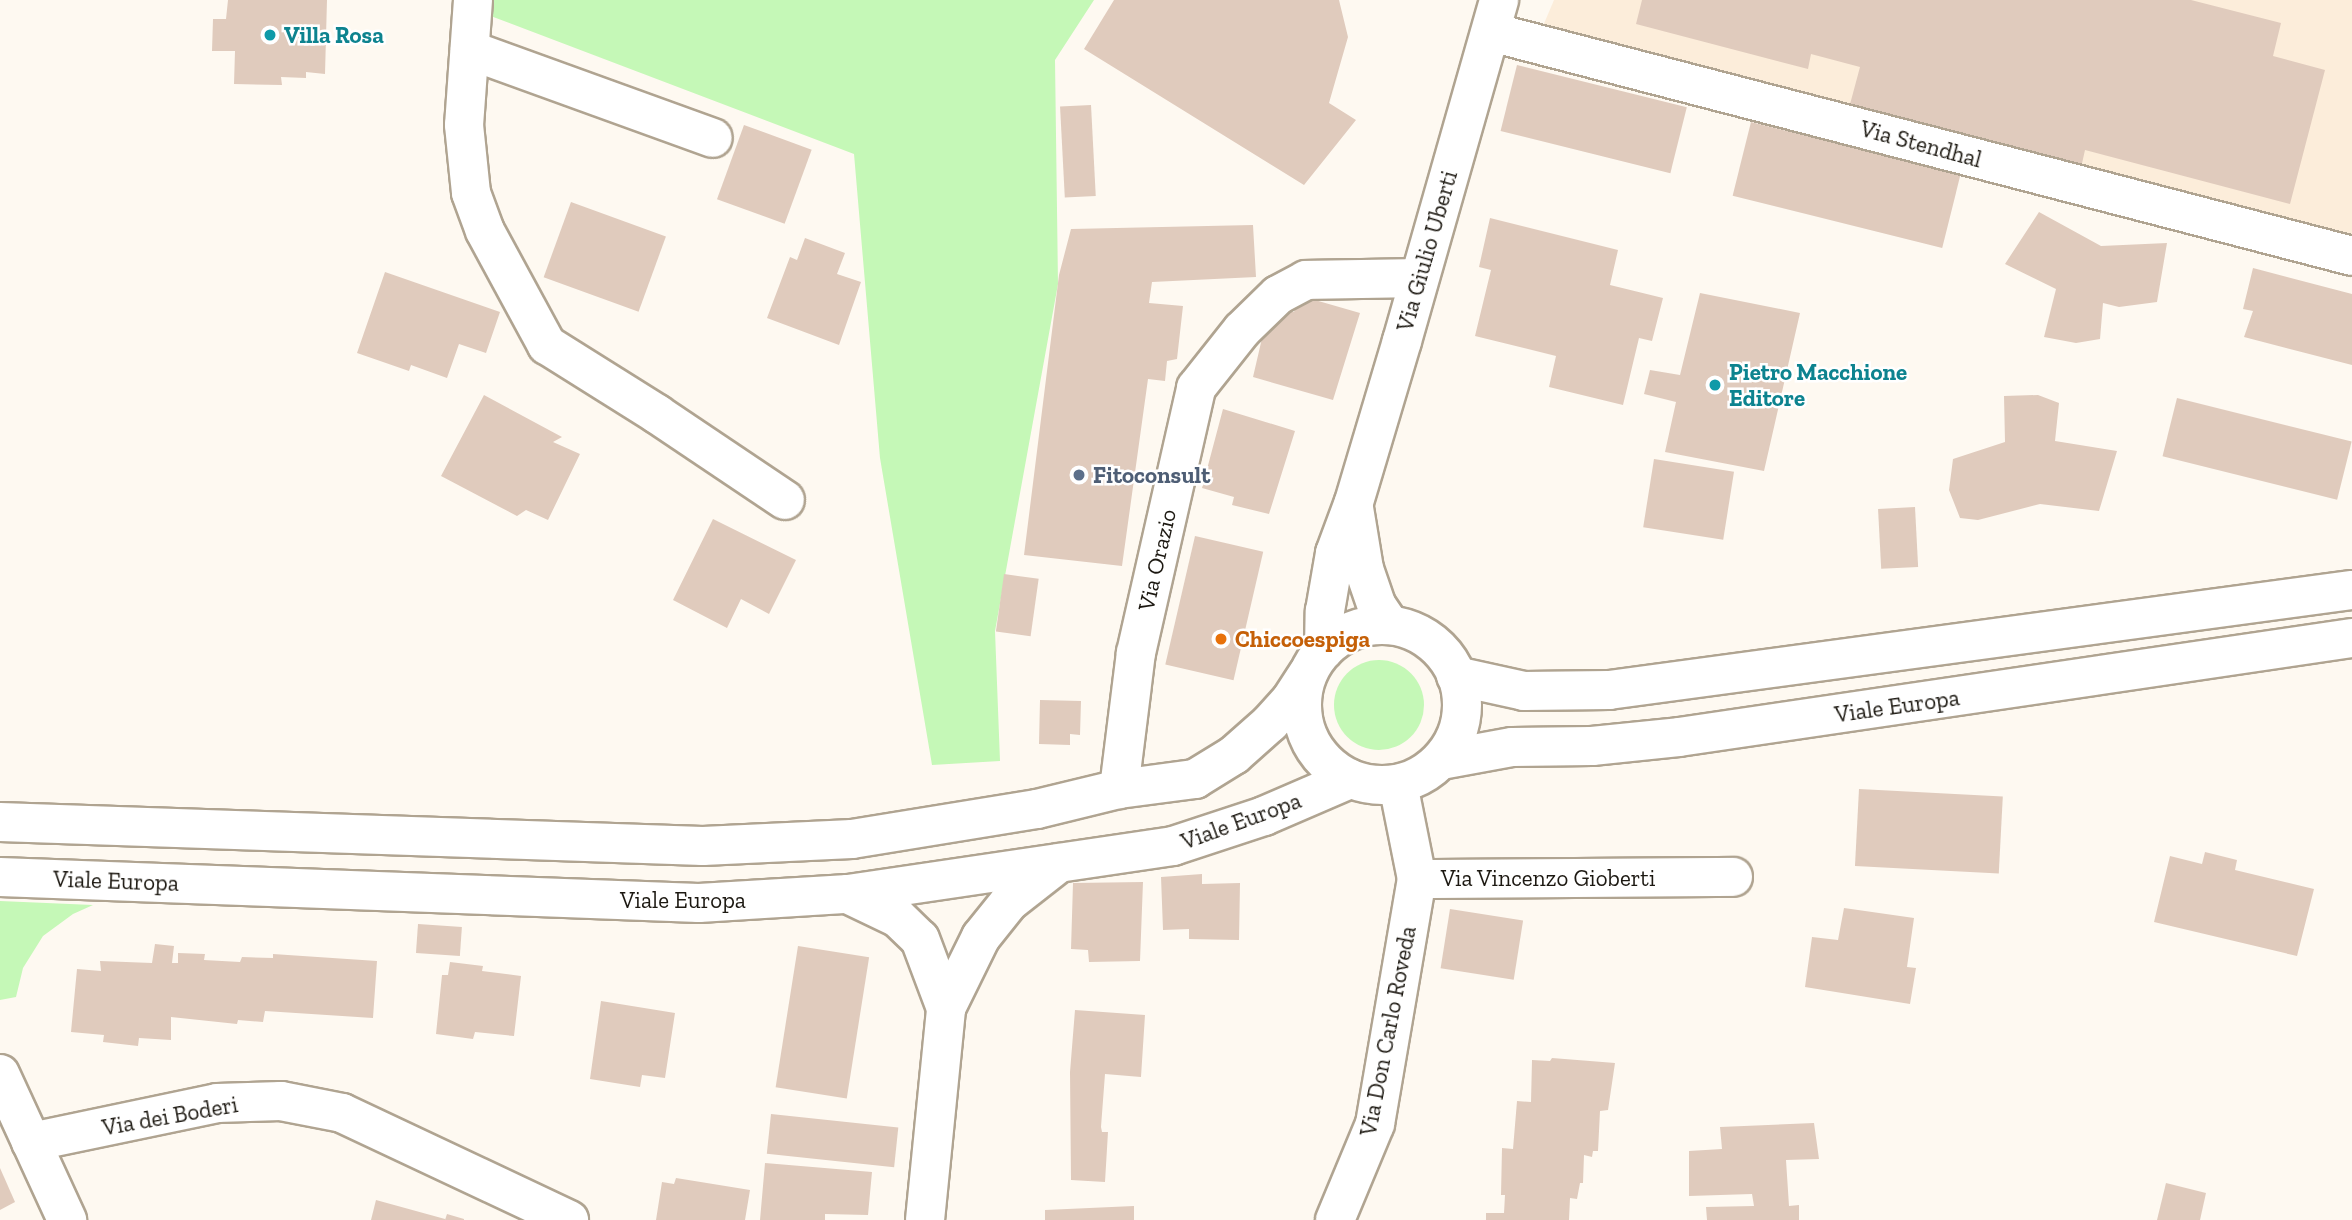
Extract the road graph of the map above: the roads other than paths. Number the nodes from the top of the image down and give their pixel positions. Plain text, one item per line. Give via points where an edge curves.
1 (473, 0) edge
2 (1495, 16) edge
3 (470, 50) junction
4 (713, 138) dead end
5 (2352, 256) edge
6 (1417, 278) junction
7 (785, 500) dead end
8 (1354, 502) junction
9 (2352, 590) edge
10 (1390, 625) junction
11 (2352, 638) edge
12 (1316, 661) junction
13 (1456, 676) junction
14 (1441, 760) junction
15 (1350, 779) junction
16 (1398, 784) junction
17 (1119, 789) junction
18 (0, 822) edge
19 (1061, 862) junction
20 (0, 877) edge
21 (1733, 877) dead end
22 (1417, 879) junction
23 (848, 894) junction
24 (946, 1008) junction
25 (0, 1074) edge
26 (32, 1142) junction
27 (66, 1220) edge
28 (569, 1220) edge
29 (925, 1220) edge
30 (1335, 1220) edge

1 - 3 street
2 - 5 street, Via Stendhal
2 - 6 street, Via Giulio Uberti
3 - 4 street
3 - 7 street via 464,125 471,193 485,231 547,345
6 - 8 street, Via Giulio Uberti
6 - 17 street, Via Orazio via 1306,281 1278,295 1242,330 1196,388 1136,653
8 - 10 street, Via Giulio Uberti via 1364,569 1377,606
8 - 12 street, Via Giulio Uberti via 1329,577
9 - 13 street via 1609,690 1562,693 1497,688
10 - 12 street, Viale Europa via 1366,626 1343,635
10 - 13 street, Viale Europa via 1431,641
11 - 14 street, Viale Europa via 1679,737 1592,746 1511,747
12 - 15 street, Viale Europa via 1302,697 1303,723 1312,746 1328,765
12 - 17 street, Viale Europa via 1290,701 1234,755 1195,779
13 - 14 street, Viale Europa via 1461,720
14 - 16 street, Viale Europa via 1422,775
15 - 16 street, Viale Europa via 1374,786
15 - 19 street, Viale Europa via 1264,816 1173,846
16 - 22 street, Via Vincenzo Gioberti
17 - 18 street, Viale Europa via 1037,809 852,839 703,846
19 - 23 street, Viale Europa
19 - 24 street via 1009,902 981,937
20 - 23 street, Viale Europa via 699,903
21 - 22 street, Via Vincenzo Gioberti
22 - 30 street, Via Don Carlo Roveda via 1375,1124
23 - 24 street via 898,918 920,939
24 - 29 street
25 - 26 street
26 - 27 street
26 - 28 street, Via dei Boderi via 217,1103 281,1101 342,1114

